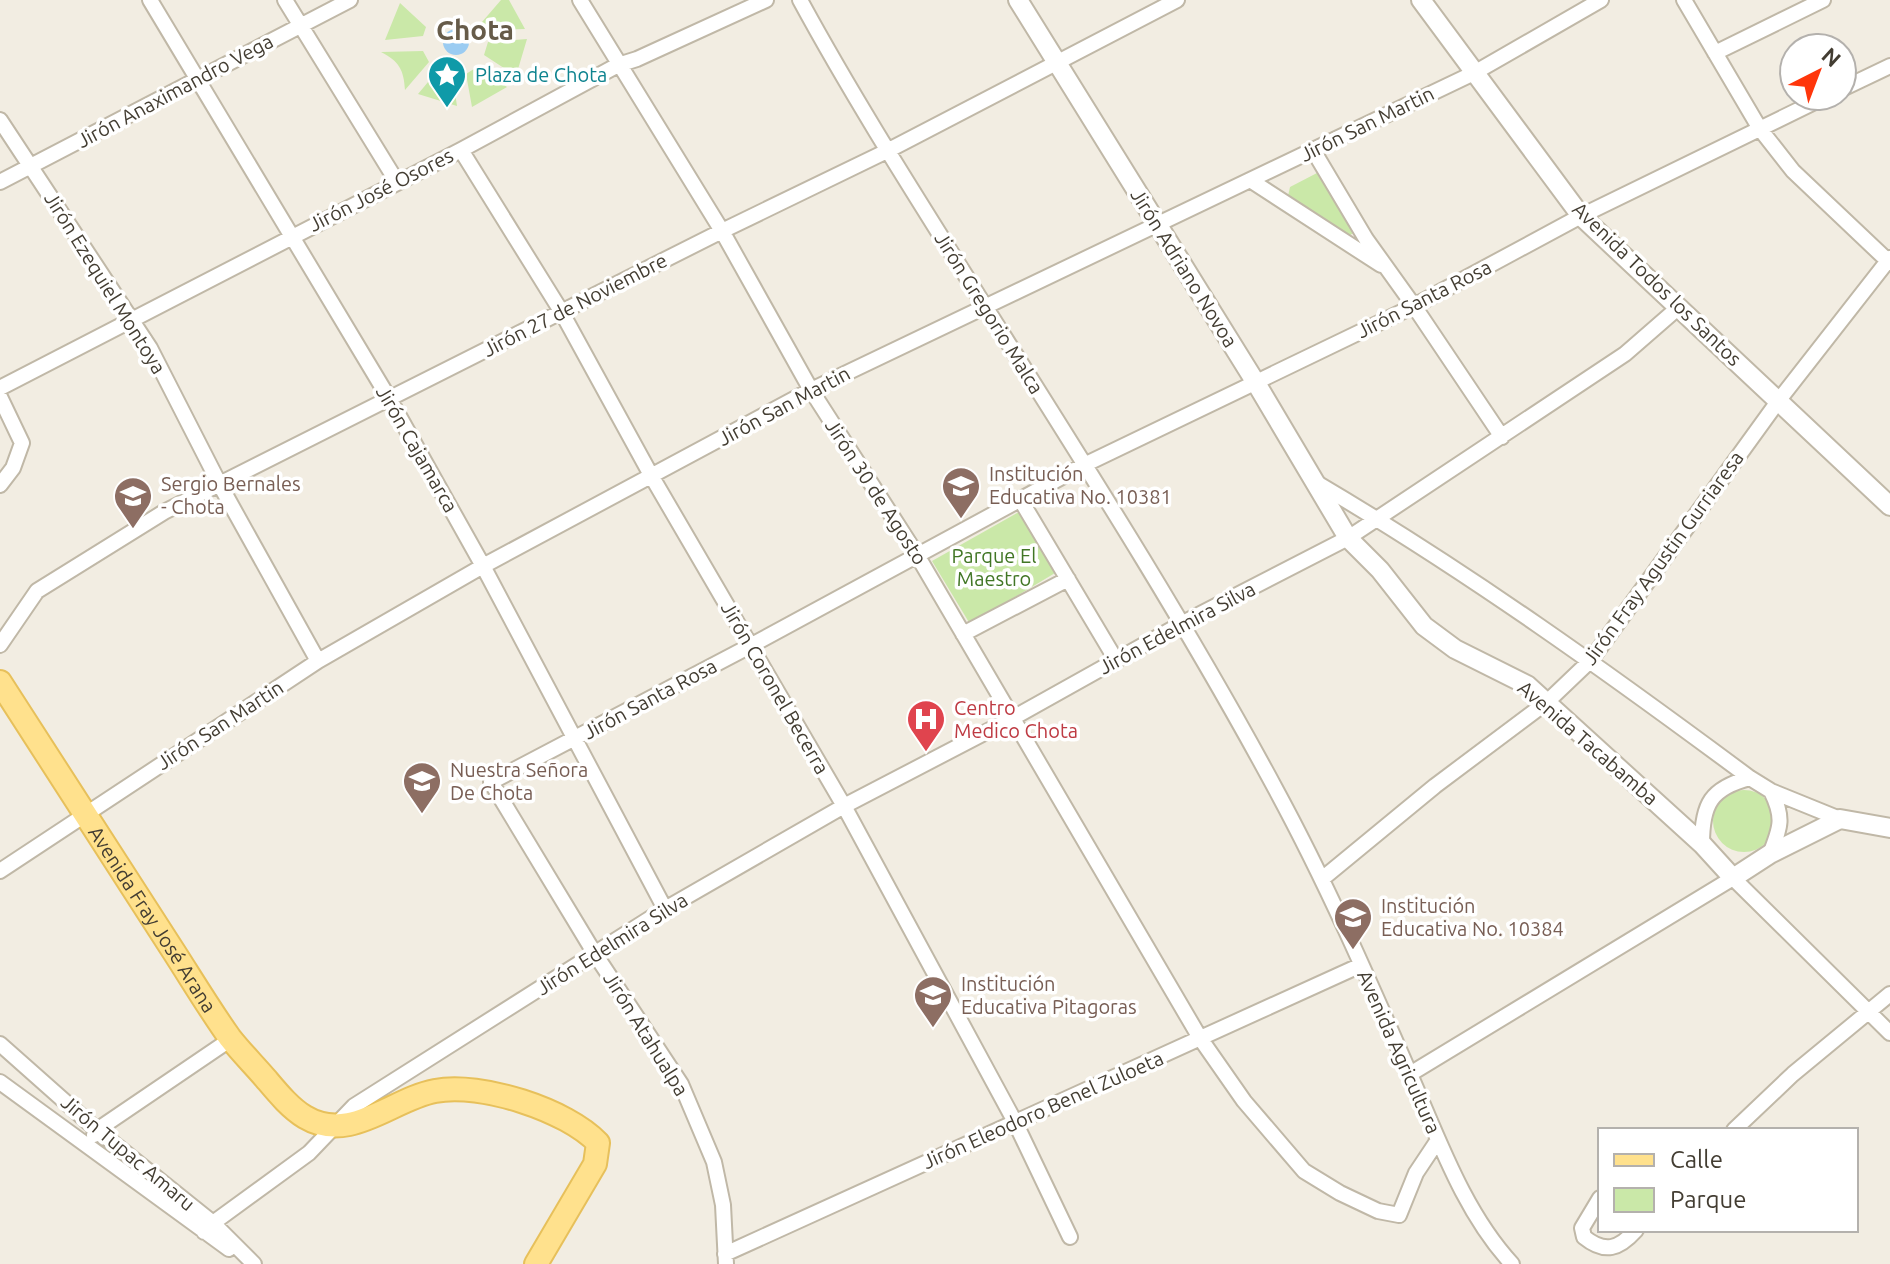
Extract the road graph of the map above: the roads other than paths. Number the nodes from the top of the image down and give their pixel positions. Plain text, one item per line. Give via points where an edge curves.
1 (150, 0) edge
2 (285, 0) edge
3 (350, 0) edge
4 (580, 0) edge
5 (766, 0) edge
6 (800, 0) edge
7 (1018, 0) edge
8 (1177, 0) edge
9 (1421, 0) edge
10 (1601, 0) edge
11 (1684, 0) edge
12 (1823, 0) edge
13 (301, 25) junction
14 (1715, 53) junction
15 (1056, 62) junction
16 (618, 65) junction
17 (1890, 66) edge
18 (1474, 73) junction
19 (198, 80) junction
20 (1858, 81) edge
21 (1795, 112) edge
22 (0, 120) edge
23 (1760, 129) junction
24 (461, 150) junction
25 (1313, 150) junction
26 (887, 151) junction
27 (30, 167) junction
28 (1250, 180) junction
29 (0, 182) edge
30 (397, 182) junction
31 (1581, 216) junction
32 (1158, 225) junction
33 (722, 231) junction
34 (292, 235) junction
35 (1889, 261) edge
36 (1389, 270) junction
37 (1414, 306) junction
38 (985, 307) junction
39 (1679, 307) junction
40 (561, 311) junction
41 (132, 318) junction
42 (1256, 383) junction
43 (0, 388) edge
44 (811, 390) junction
45 (0, 397) edge
46 (390, 400) junction
47 (1779, 400) junction
48 (1502, 437) junction
49 (1084, 465) junction
50 (652, 477) junction
51 (1316, 483) junction
52 (0, 485) edge
53 (220, 485) junction
54 (1887, 497) edge
55 (1020, 499) junction
56 (1376, 518) junction
57 (1348, 538) junction
58 (917, 555) junction
59 (483, 566) junction
60 (1068, 579) junction
61 (1181, 624) junction
62 (963, 634) junction
63 (0, 645) edge
64 (750, 646) junction
65 (1116, 660) junction
66 (1591, 660) junction
67 (318, 661) junction
68 (0, 682) edge
69 (1547, 702) junction
70 (1013, 718) junction
71 (575, 739) junction
72 (1750, 778) junction
73 (491, 782) joint
74 (1771, 791) junction
75 (844, 806) junction
76 (84, 814) junction
77 (1840, 819) junction
78 (1890, 828) edge
79 (1702, 844) junction
80 (1770, 854) junction
81 (0, 871) edge
82 (1733, 878) junction
83 (1322, 879) junction
84 (665, 909) junction
85 (595, 954) junction
86 (1361, 965) junction
87 (1890, 994) edge
88 (1868, 1011) junction
89 (1890, 1033) edge
90 (1200, 1038) junction
91 (231, 1039) junction
92 (0, 1044) edge
93 (1410, 1074) junction
94 (0, 1082) edge
95 (1015, 1122) junction
96 (335, 1127) junction
97 (1736, 1128) edge
98 (97, 1130) junction
99 (1438, 1140) junction
100 (88, 1144) junction
101 (1598, 1201) edge
102 (209, 1227) junction
103 (1634, 1232) edge
104 (1070, 1237) dead end
105 (725, 1259) edge
106 (253, 1264) edge
107 (536, 1264) edge
108 (1512, 1264) edge

1 - 19 street, Jirón Cajamarca
2 - 13 street
3 - 13 street, Jirón Anaximandro Vega
4 - 16 street, Jirón 30 de Agosto
5 - 16 street, Jirón José Osores
6 - 26 street, Jirón Gregorio Malca
7 - 15 street, Jirón Adriano Novoa
8 - 15 street, Jirón 27 de Noviembre
9 - 18 street, Avenida Todos los Santos
10 - 18 street, Jirón San Martin
11 - 14 street
12 - 14 street
13 - 19 street, Jirón Anaximandro Vega
13 - 30 street
14 - 23 street
15 - 26 street, Jirón 27 de Noviembre
15 - 32 street, Jirón Adriano Novoa
16 - 24 street, Jirón José Osores
16 - 33 street, Jirón 30 de Agosto
17 - 20 street
18 - 25 street, Jirón San Martin
18 - 31 street, Avenida Todos los Santos
19 - 27 street, Jirón Anaximandro Vega
19 - 34 street, Jirón Cajamarca
21 - 23 street, Jirón Santa Rosa
22 - 27 street, Jirón Ezequiel Montoya
23 - 31 street, Jirón Santa Rosa
23 - 35 street via 1793,171
24 - 30 street, Jirón José Osores
24 - 40 street, Jirón Coronel Becerra
25 - 28 street, Jirón San Martin
25 - 36 street
26 - 33 street, Jirón 27 de Noviembre
26 - 38 street, Jirón Gregorio Malca
27 - 29 street, Jirón Anaximandro Vega
27 - 41 street, Jirón Ezequiel Montoya
28 - 32 street, Jirón San Martin
28 - 36 street
30 - 34 street, Jirón José Osores
31 - 37 street, Jirón Santa Rosa
31 - 39 street, Avenida Todos los Santos
32 - 38 street, Jirón San Martin
32 - 42 street, Jirón Adriano Novoa
33 - 40 street, Jirón 27 de Noviembre
33 - 44 street, Jirón 30 de Agosto
34 - 41 street, Jirón José Osores
34 - 46 street, Jirón Cajamarca
35 - 47 street, Jirón Fray Agustin Gurriaresa
36 - 37 street
37 - 42 street, Jirón Santa Rosa
37 - 48 street
38 - 44 street, Jirón San Martin
38 - 49 street, Jirón Gregorio Malca
39 - 47 street, Avenida Todos los Santos
39 - 48 street, Jirón Edelmira Silva via 1625,354
40 - 46 street, Jirón 27 de Noviembre
40 - 50 street, Jirón Coronel Becerra
41 - 43 street, Jirón José Osores
41 - 53 street, Jirón Ezequiel Montoya
42 - 49 street, Jirón Santa Rosa
42 - 51 street, Jirón Adriano Novoa
44 - 50 street, Jirón San Martin
44 - 58 street, Jirón 30 de Agosto
45 - 52 street via 22,443
46 - 53 street, Jirón 27 de Noviembre
46 - 59 street, Jirón Cajamarca
47 - 54 street, Avenida Todos los Santos
47 - 66 street, Jirón Fray Agustin Gurriaresa
48 - 56 street, Jirón Edelmira Silva
49 - 55 street, Jirón Santa Rosa
49 - 61 street, Jirón Gregorio Malca
50 - 59 street, Jirón San Martin
50 - 64 street, Jirón Coronel Becerra
51 - 56 street
51 - 57 street, Jirón Adriano Novoa
53 - 63 street, Jirón 27 de Noviembre via 164,512 37,591
53 - 67 street, Jirón Ezequiel Montoya
55 - 58 street, Jirón Santa Rosa
55 - 60 street
56 - 57 street, Jirón Edelmira Silva
56 - 66 street
57 - 61 street, Jirón Edelmira Silva
57 - 69 street, Avenida Tacabamba via 1424,626
58 - 62 street, Jirón 30 de Agosto
58 - 64 street, Jirón Santa Rosa
59 - 67 street, Jirón San Martin
59 - 71 street, Jirón Cajamarca
60 - 62 street
60 - 65 street
61 - 65 street, Jirón Edelmira Silva
61 - 83 street, Avenida Agricultura
62 - 70 street, Jirón 30 de Agosto
64 - 71 street, Jirón Santa Rosa
64 - 75 street, Jirón Coronel Becerra
65 - 70 street, Jirón Edelmira Silva
66 - 69 street, Jirón Fray Agustin Gurriaresa
66 - 72 street
67 - 76 street, Jirón San Martin
68 - 76 main road, Avenida Fray José Arana
69 - 79 street, Avenida Tacabamba
69 - 83 street, Jirón Fray Agustin Gurriaresa
70 - 75 street, Jirón Edelmira Silva
70 - 90 street, Jirón 30 de Agosto
71 - 73 street, Jirón Santa Rosa
71 - 84 street, Jirón Cajamarca
72 - 74 street
72 - 79 street via 1728,784 1710,800 1702,819
73 - 85 street, Jirón Atahualpa
74 - 77 street
74 - 80 street via 1780,810
75 - 84 street, Jirón Edelmira Silva
75 - 95 street, Jirón Coronel Becerra
76 - 81 street, Jirón San Martin
76 - 91 main road, Avenida Fray José Arana
77 - 78 street
77 - 80 street
79 - 82 street, Avenida Tacabamba
80 - 82 street
82 - 88 street
82 - 93 street
83 - 86 street, Avenida Agricultura
84 - 85 street, Jirón Edelmira Silva
85 - 96 street, Jirón Edelmira Silva via 383,1086
85 - 105 street, Jirón Atahualpa via 681,1084 699,1122 723,1205
86 - 90 street, Jirón Eleodoro Benel Zuloeta
86 - 93 street, Avenida Agricultura
87 - 88 street
88 - 89 street
88 - 97 street
90 - 95 street, Jirón Eleodoro Benel Zuloeta
90 - 99 street, Jirón 30 de Agosto via 1244,1101 1304,1171 1378,1211 1399,1215 1416,1173
91 - 96 main road, Avenida Fray José Arana via 305,1118
91 - 98 street
92 - 98 street, Jirón Tupac Amaru
93 - 99 street, Avenida Agricultura
94 - 100 street, Jirón Tupac Amaru
95 - 104 street, Jirón Coronel Becerra
95 - 105 street, Jirón Eleodoro Benel Zuloeta
96 - 102 street, Jirón Edelmira Silva via 309,1153
96 - 107 main road via 437,1090 480,1091 519,1101 586,1130 598,1143 595,1164
98 - 100 street
98 - 102 street, Jirón Tupac Amaru
99 - 108 street, Avenida Agricultura via 1476,1214
100 - 102 street, Jirón Tupac Amaru
101 - 103 street via 1582,1228 1584,1237 1611,1248
102 - 106 street, Jirón Tupac Amaru

